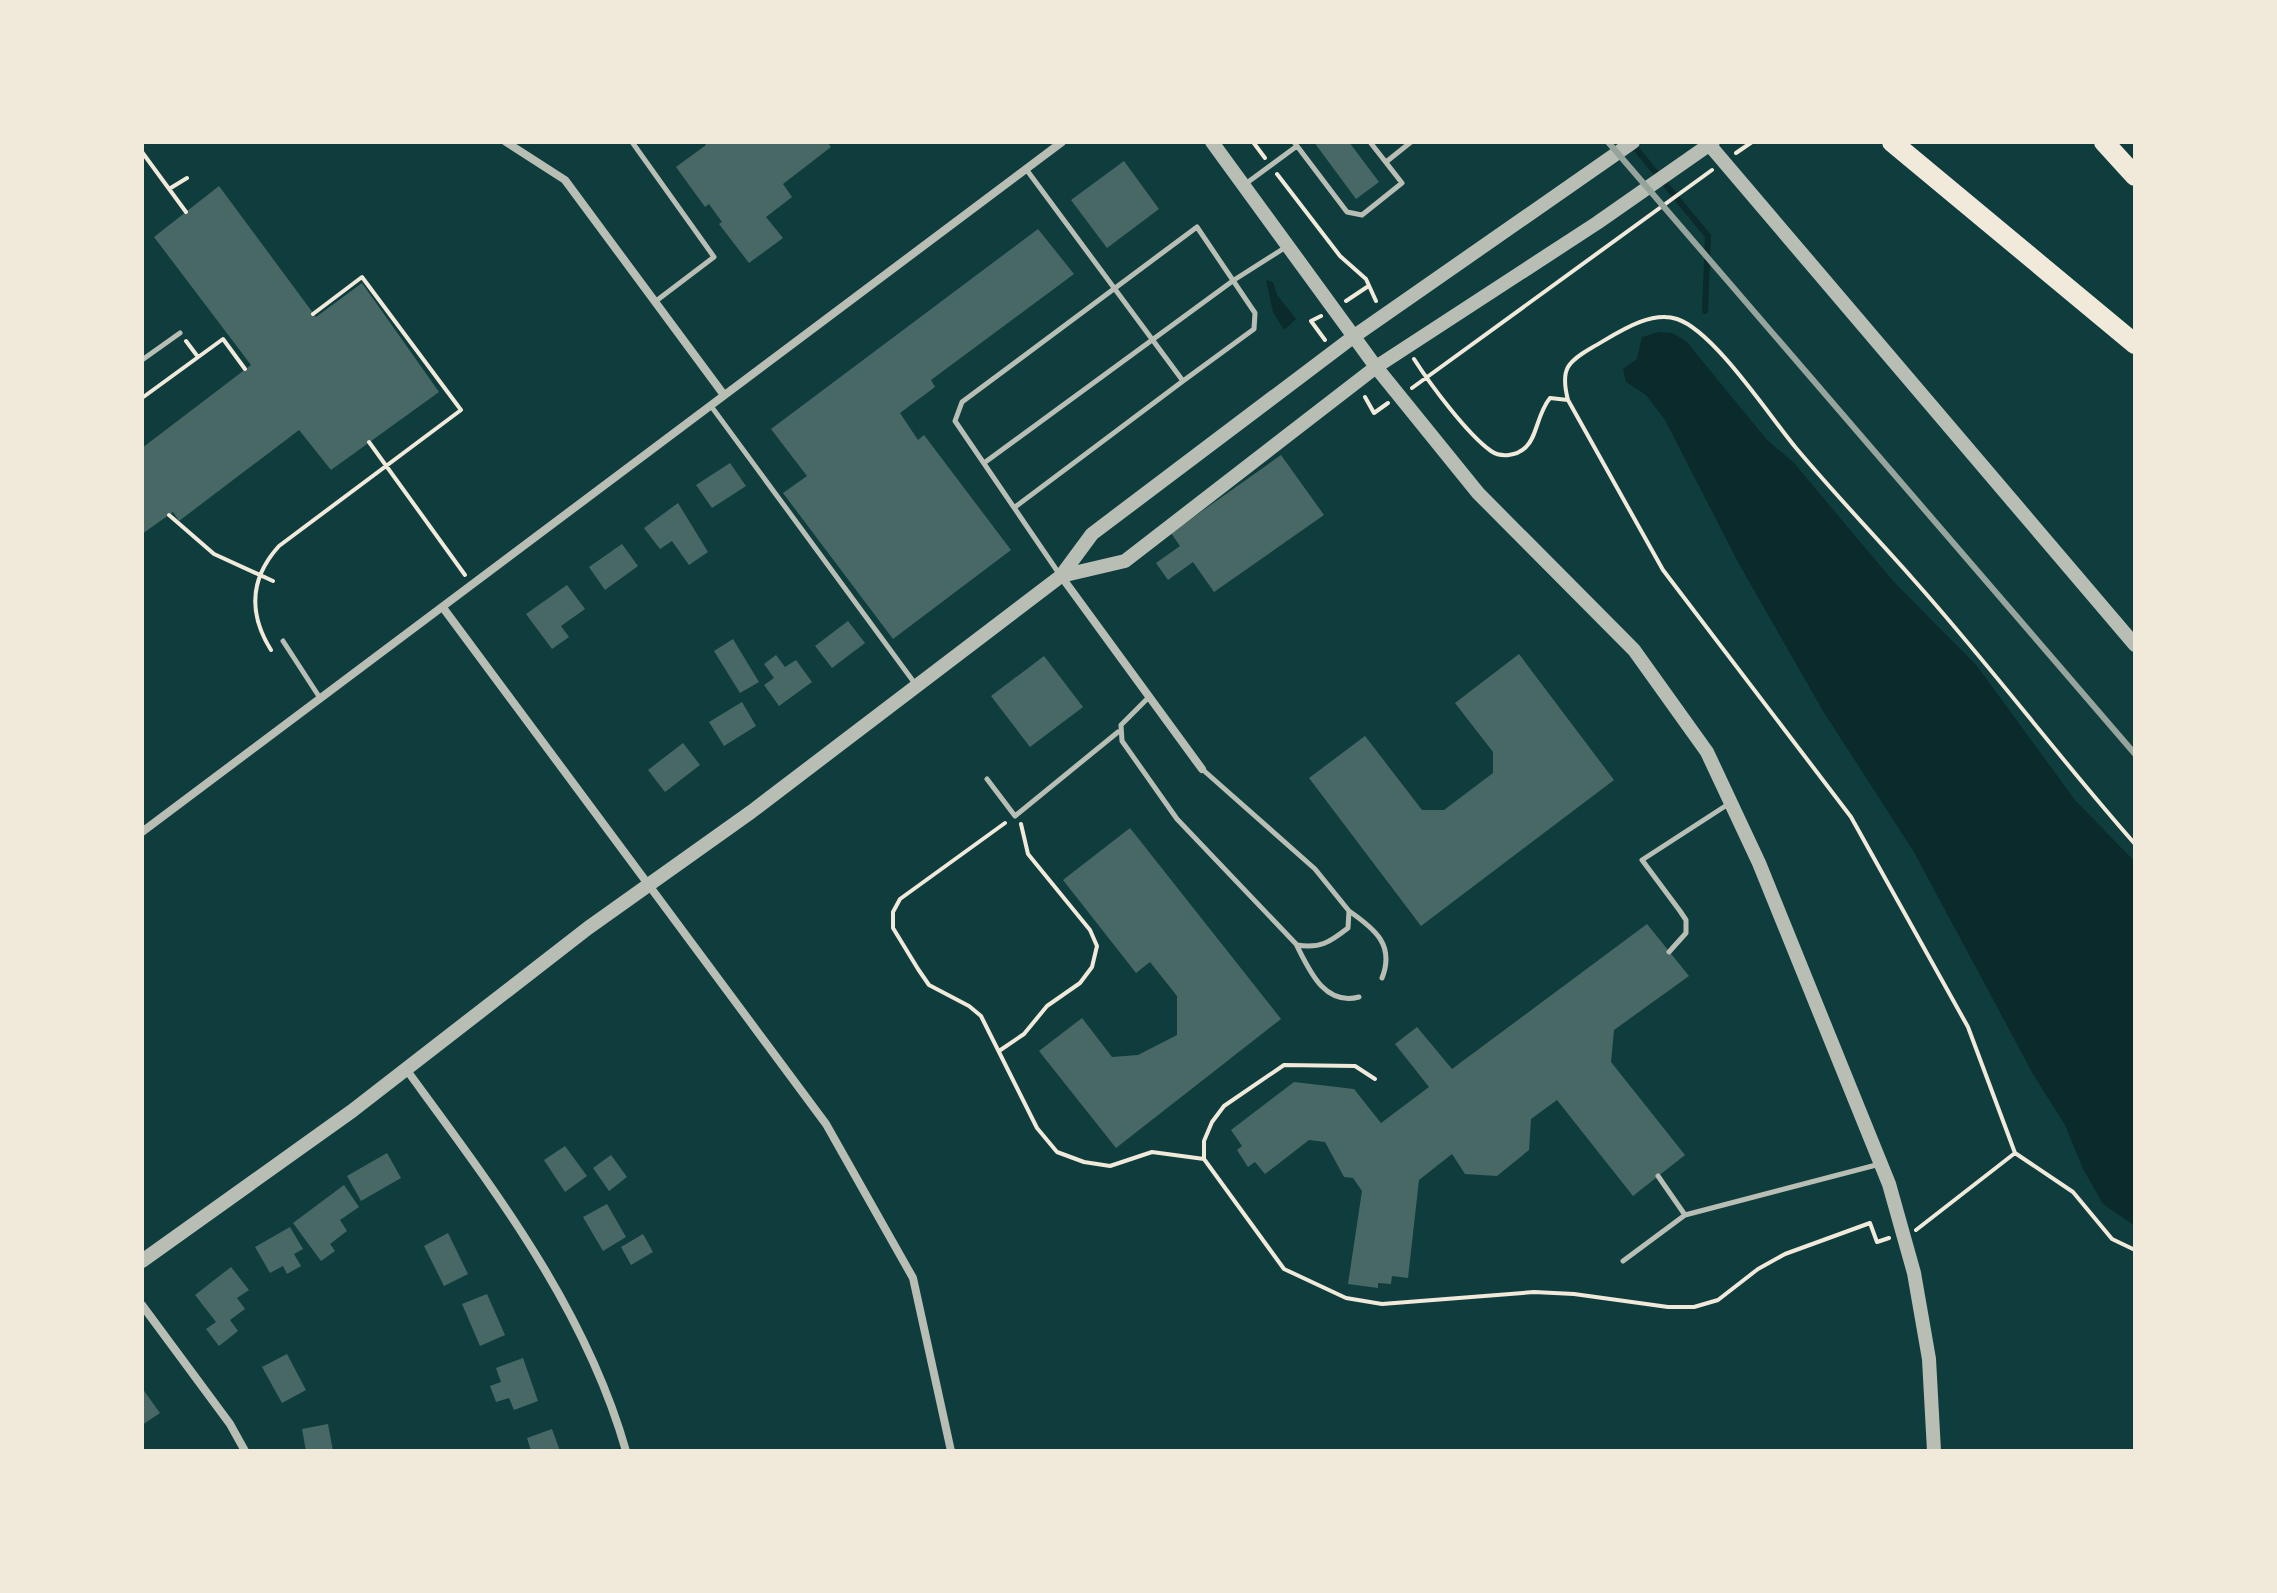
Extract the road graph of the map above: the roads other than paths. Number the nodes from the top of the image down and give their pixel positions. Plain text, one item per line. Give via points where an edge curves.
1 (506, 142) edge
2 (632, 142) edge
3 (1062, 142) edge
4 (1212, 142) edge
5 (1370, 142) edge
6 (1411, 142) edge
7 (1633, 142) edge
8 (1710, 142) edge
9 (1892, 142) edge
10 (2104, 142) edge
11 (1295, 144) edge
12 (1386, 162) junction
13 (1026, 169) junction
14 (2135, 176) edge
15 (1243, 185) junction
16 (1287, 246) junction
17 (1234, 280) junction
18 (1116, 291) junction
19 (655, 302) junction
20 (180, 333) road end
21 (1353, 337) junction
22 (1152, 340) junction
23 (2135, 344) edge
24 (142, 360) edge
25 (1376, 367) junction
26 (1183, 381) junction
27 (724, 395) junction
28 (711, 406) junction
29 (984, 463) junction
30 (1015, 507) junction
31 (1061, 576) junction
32 (444, 609) junction
33 (283, 641) dead end
34 (2135, 645) edge
35 (917, 686) junction
36 (1148, 698) junction
37 (321, 699) junction
38 (1118, 732) junction
39 (1202, 769) joint
40 (987, 779) dead end
41 (1731, 803) junction
42 (142, 832) edge
43 (649, 885) junction
44 (1349, 911) junction
45 (1297, 945) junction
46 (1669, 952) dead end
47 (1382, 978) dead end
48 (1359, 997) dead end
49 (406, 1069) junction
50 (1881, 1163) junction
51 (1658, 1176) dead end
52 (1685, 1215) junction
53 (142, 1261) edge
54 (1623, 1261) dead end
55 (142, 1305) edge
56 (245, 1451) edge
57 (626, 1451) edge
58 (951, 1451) edge
59 (1934, 1451) edge

1 - 19 street via 565,180
2 - 19 lane via 714,257
3 - 13 street
4 - 15 street
5 - 12 lane
6 - 12 lane
7 - 21 street
8 - 25 street via 1597,223
8 - 34 street
9 - 23 highway
10 - 14 highway
11 - 12 lane via 1347,212 1362,215 1402,183
11 - 15 lane
13 - 18 lane
13 - 27 street
15 - 16 street
16 - 17 lane
16 - 21 street
17 - 18 lane via 1197,227
17 - 22 lane
17 - 26 lane via 1255,313 1254,329
18 - 22 lane
18 - 29 lane via 962,402 955,421
19 - 27 street
20 - 24 lane
21 - 25 street
21 - 31 street via 1092,534
22 - 26 lane
22 - 29 lane
25 - 31 street via 1125,561
25 - 41 street via 1478,493 1634,650 1707,752
26 - 30 lane
27 - 28 street
28 - 32 street
28 - 35 lane
29 - 30 lane
30 - 31 lane
31 - 35 street
31 - 36 street
32 - 37 street
32 - 43 street
33 - 37 lane
35 - 43 street
36 - 38 lane
36 - 39 street
37 - 42 street
38 - 40 lane via 1015,816
38 - 45 lane via 1177,819
39 - 44 lane via 1315,869
41 - 46 lane via 1642,860 1686,920 1686,933
41 - 50 street
43 - 49 street
43 - 58 street via 826,1124 913,1278
44 - 45 lane via 1348,928 1328,944
44 - 47 lane via 1378,934 1388,950
45 - 48 lane via 1324,989 1349,1000
49 - 53 street
49 - 57 street via 497,1194 565,1302 605,1386
50 - 52 lane
50 - 59 street via 1904,1233 1929,1359
51 - 52 lane
52 - 54 lane
55 - 56 street

